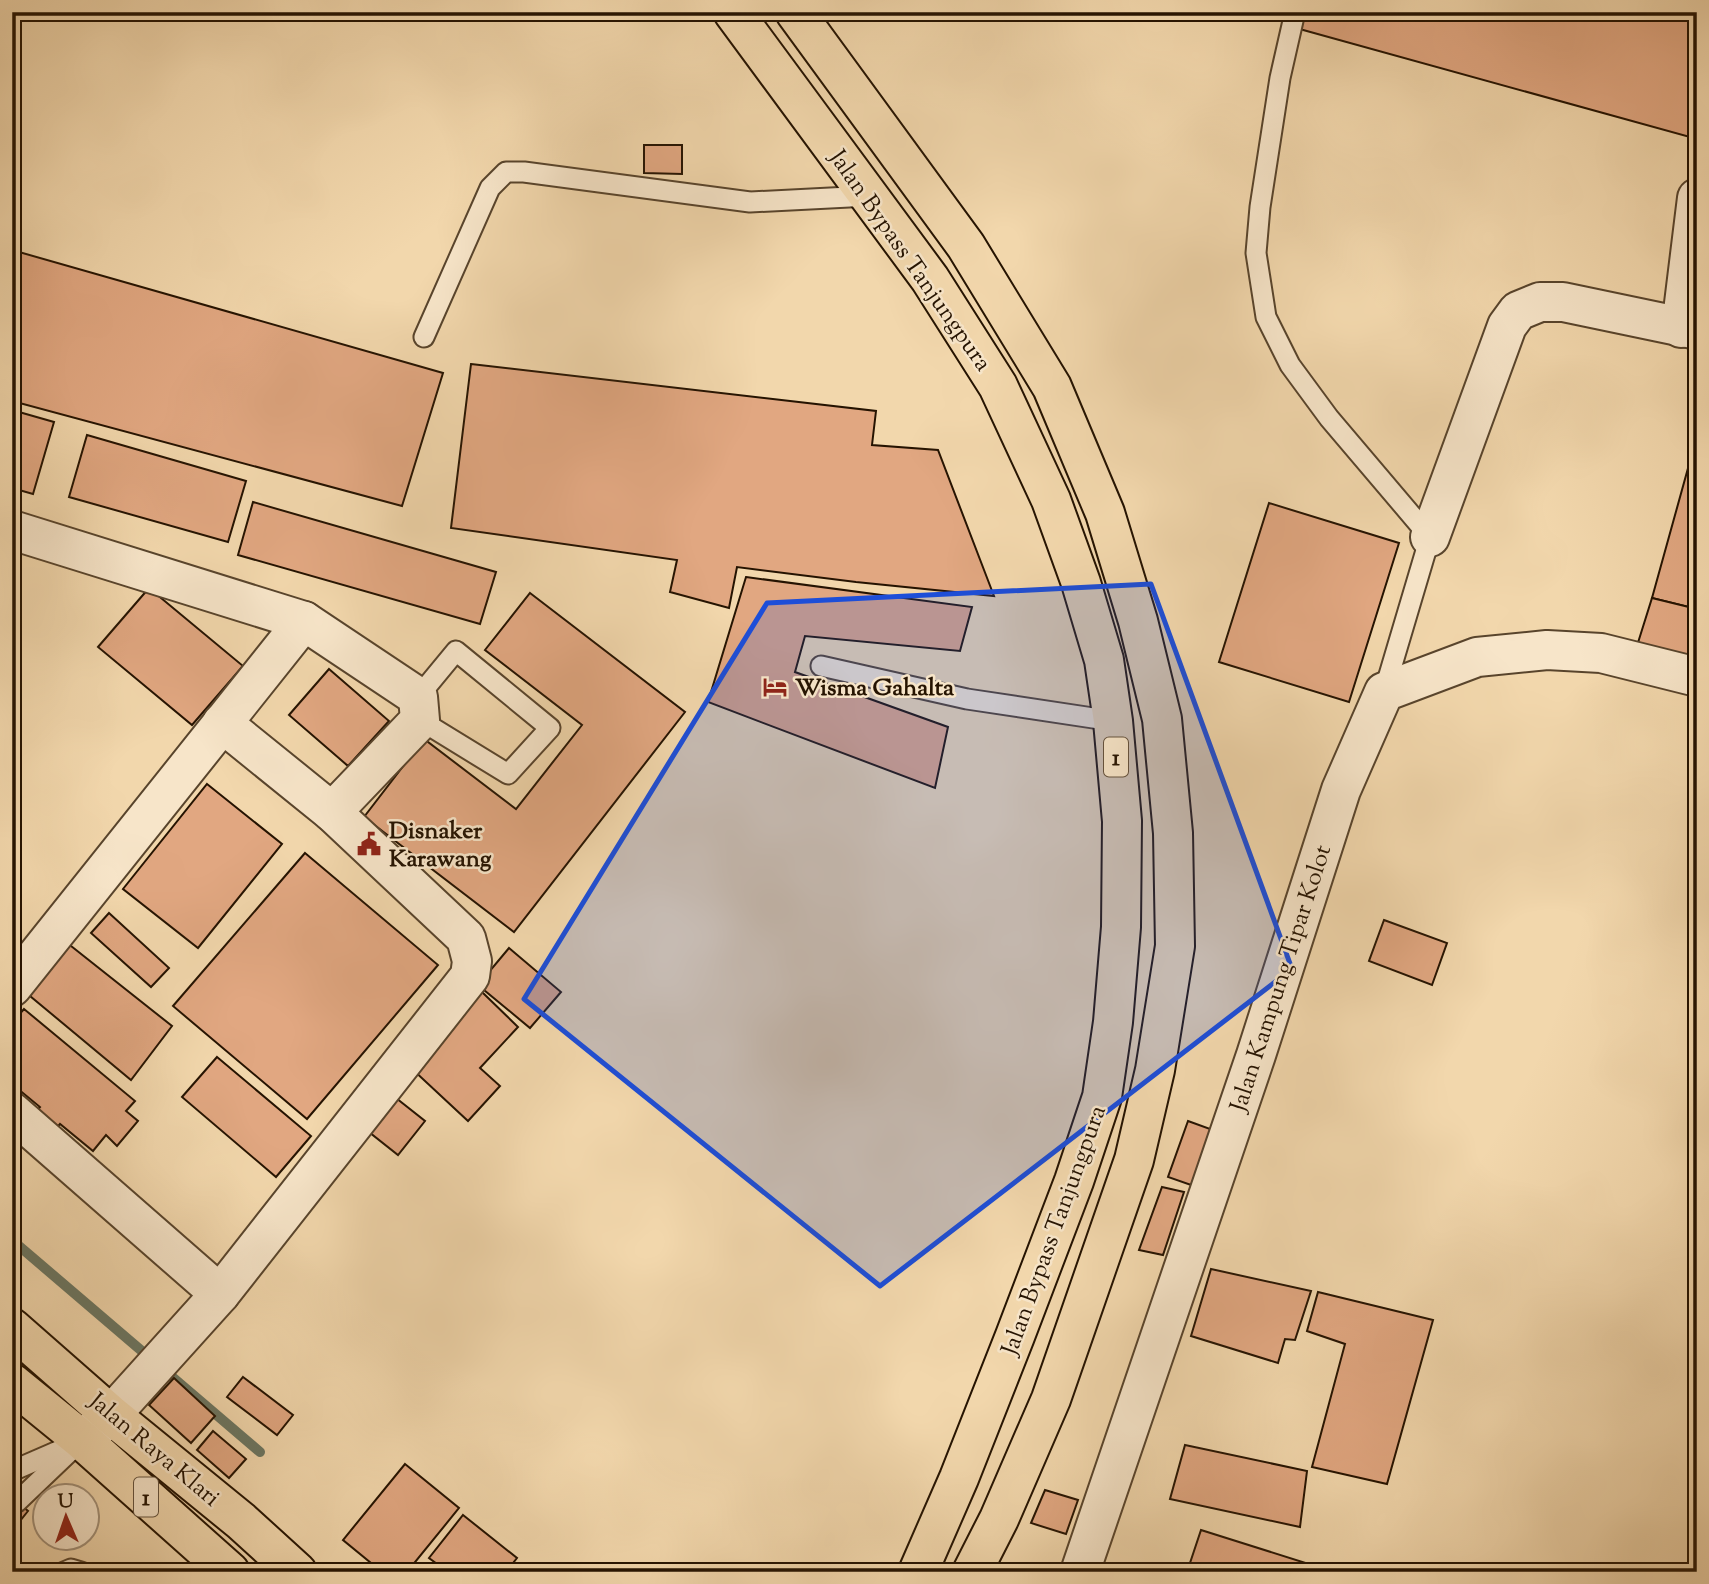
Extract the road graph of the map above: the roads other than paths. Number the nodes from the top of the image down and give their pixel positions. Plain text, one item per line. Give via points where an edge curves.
1 (733, 12) edge
2 (794, 12) edge
3 (1295, 12) edge
4 (869, 196) junction
5 (1697, 198) edge
6 (1689, 329) edge
7 (424, 337) dead end
8 (12, 530) edge
9 (1430, 537) junction
10 (304, 621) junction
11 (821, 666) dead end
12 (1697, 677) edge
13 (1384, 692) junction
14 (419, 709) junction
15 (1113, 721) junction
16 (222, 723) junction
17 (332, 812) junction
18 (12, 988) edge
19 (12, 1112) edge
20 (220, 1294) junction
21 (12, 1328) edge
22 (12, 1383) edge
23 (111, 1415) junction
24 (82, 1440) junction
25 (12, 1471) edge
26 (17, 1502) dead end
27 (64, 1572) edge
28 (81, 1572) edge
29 (230, 1572) edge
30 (297, 1572) edge
31 (918, 1572) edge
32 (972, 1572) edge
33 (1080, 1572) edge

1 - 4 main road, Jalan Bypass Tanjungpura / 1
2 - 32 main road, Jalan Bypass Tanjungpura / 1 via 967,246 1052,387 1105,513 1138,621 1161,719 1173,833 1175,946 1155,1070 1134,1160 1051,1399
3 - 9 lane via 1260,207 1256,253 1266,317 1290,365 1313,397
4 - 7 lane via 750,202 506,172 490,188
4 - 15 main road, Jalan Bypass Tanjungpura / 1 via 930,279 998,386 1051,500 1104,660
5 - 6 street
6 - 9 street via 1563,302 1540,302 1518,310 1507,326
8 - 10 street
9 - 13 lane
10 - 14 street
10 - 16 street
11 - 15 lane via 967,699
12 - 13 street via 1601,653 1547,650 1477,657
13 - 33 street, Jalan Kampung Tipar Kolot via 1341,790
14 - 14 lane via 456,650 550,728 508,774
14 - 17 street
15 - 31 main road, Jalan Bypass Tanjungpura / 1 via 1122,821 1121,926 1102,1097 1015,1336
16 - 17 street
16 - 18 street
17 - 20 street via 466,938 472,961 470,976
19 - 20 street
20 - 23 street
21 - 23 main road, Jalan Raya Klari / 1
22 - 24 main road, Jalan Raya Klari / 1
23 - 24 street
23 - 30 main road, Jalan Raya Klari / 1
24 - 25 lane
24 - 26 lane
24 - 29 main road, Jalan Raya Klari / 1
27 - 28 lane

